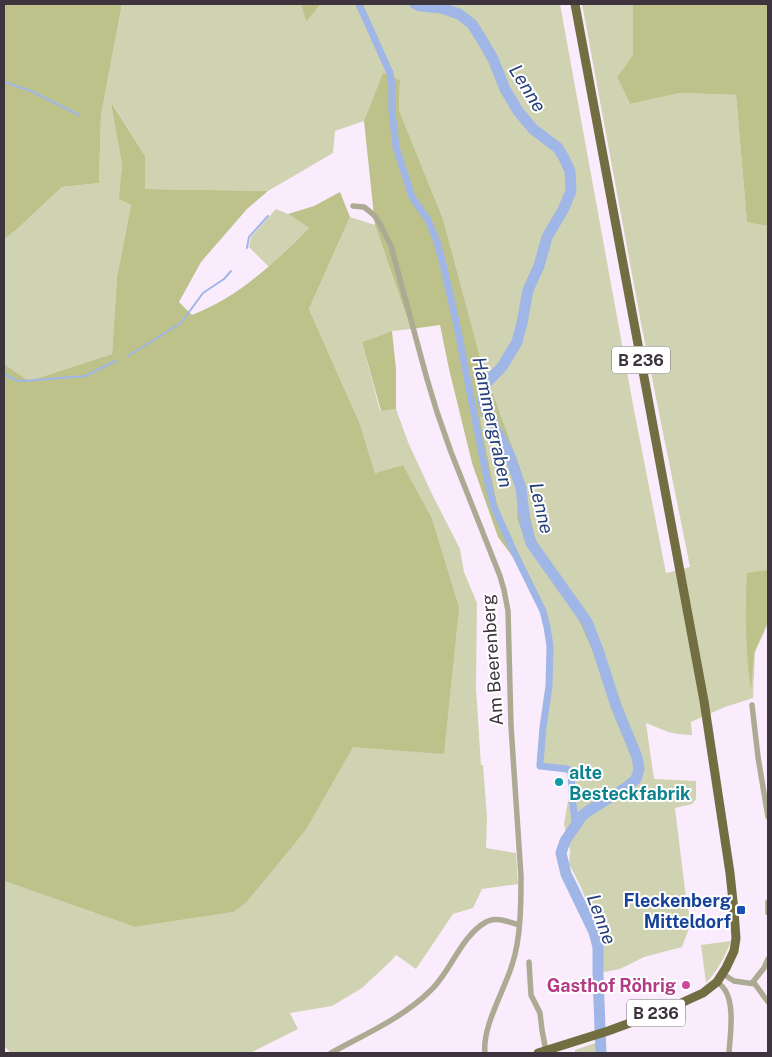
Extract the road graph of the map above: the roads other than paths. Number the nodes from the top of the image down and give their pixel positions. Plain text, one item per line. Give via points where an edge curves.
1 (575, 4) edge
2 (353, 206) dead end
3 (752, 705) dead end
4 (768, 817) edge
5 (768, 902) edge
6 (768, 913) edge
7 (519, 925) junction
8 (768, 962) edge
9 (529, 965) dead end
10 (720, 978) junction
11 (752, 983) junction
12 (768, 1002) edge
13 (542, 1052) edge
14 (331, 1053) edge
15 (484, 1053) edge
16 (730, 1053) edge

1 - 10 main road, B 236 via 704,701 730,873 736,931 734,951
2 - 7 street, Am Beerenberg via 364,207 374,214 391,246 437,412 504,590 508,612 521,876
3 - 4 street
5 - 6 street
7 - 14 street via 498,919 485,922 470,936 425,996 400,1015
7 - 15 street, Am Beerenberg via 512,965 485,1037
8 - 11 street
9 - 13 street via 530,990 540,1013
10 - 11 street
10 - 13 main road, B 236 via 696,997
10 - 16 street via 729,1002
11 - 12 street

